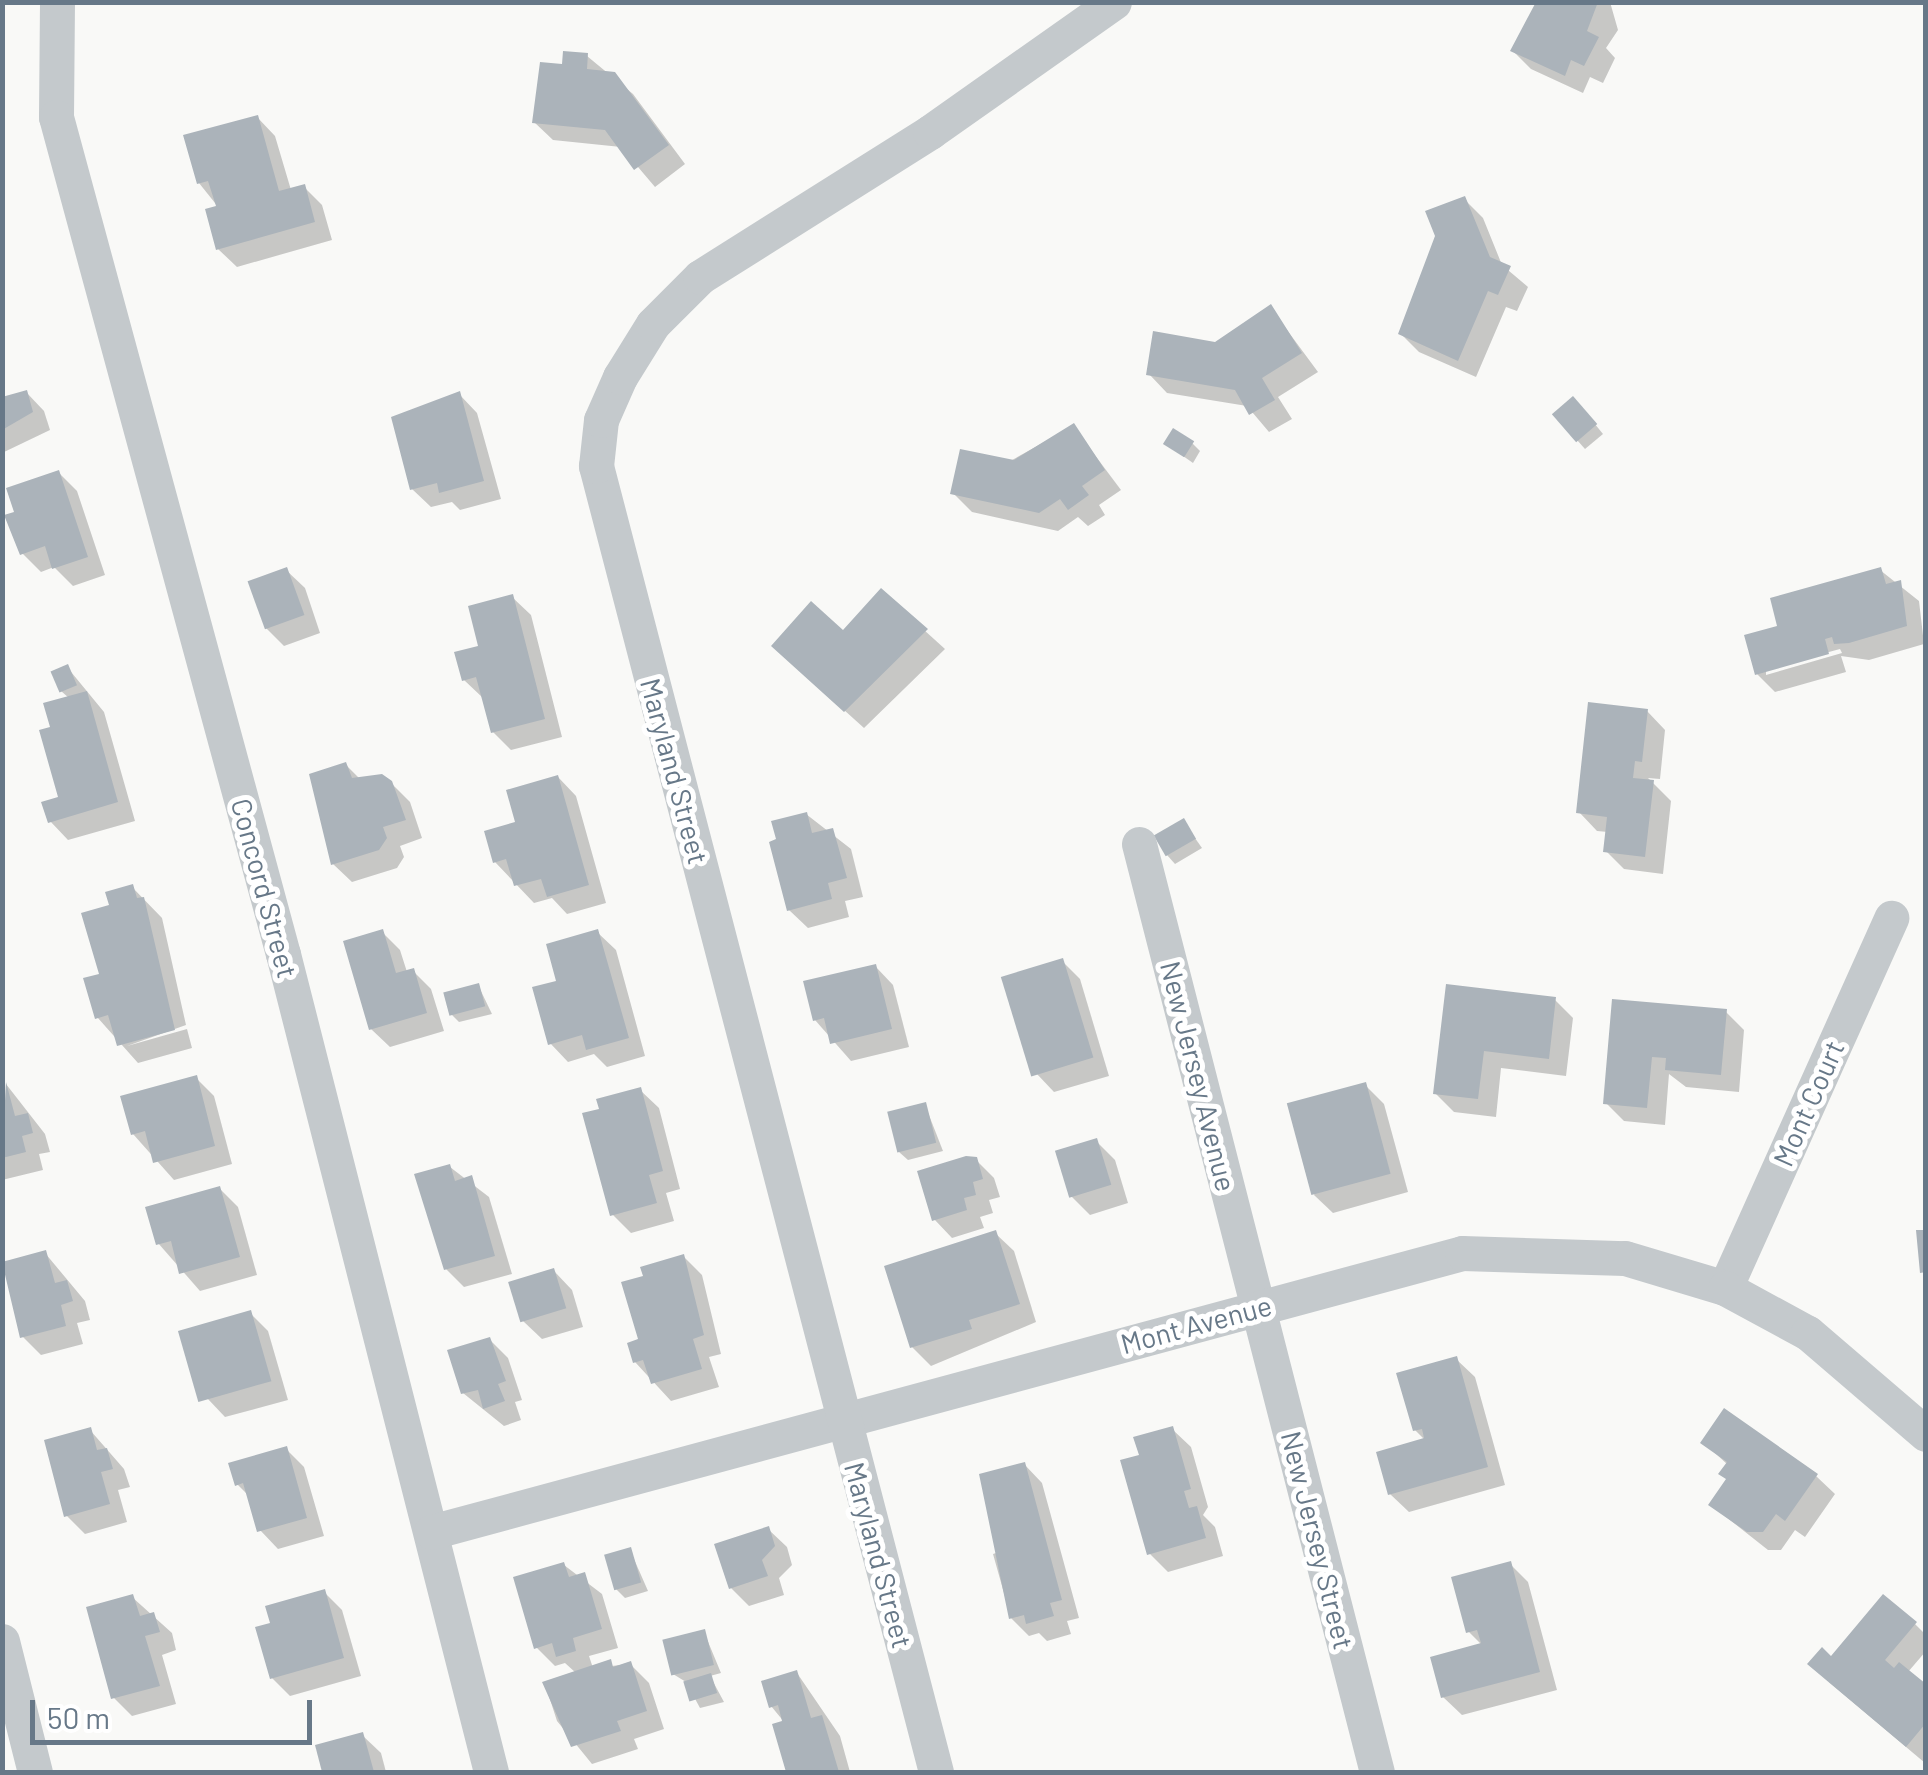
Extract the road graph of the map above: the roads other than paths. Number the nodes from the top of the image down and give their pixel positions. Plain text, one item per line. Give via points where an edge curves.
1 (57, 2) edge
2 (1114, 2) edge
3 (1140, 844) dead end
4 (1891, 918) dead end
5 (1726, 1288) junction
6 (1259, 1307) junction
7 (844, 1420) junction
8 (1926, 1434) edge
9 (432, 1532) junction
10 (2, 1642) edge
11 (35, 1772) edge
12 (491, 1772) edge
13 (936, 1772) edge
14 (1377, 1772) edge

1 - 9 street, Concord Street via 56,116
2 - 7 street, Maryland Street via 930,132 700,277 652,324 601,420 596,466
3 - 6 street, New Jersey Avenue
4 - 5 street, Mont Court
5 - 6 street, Mont Avenue via 1626,1258 1462,1253
5 - 8 street, Mont Avenue via 1808,1334
6 - 7 street, Mont Avenue
6 - 14 street, New Jersey Street
7 - 9 street, Mont Avenue
7 - 13 street, Maryland Street
9 - 12 street, Concord Street
10 - 11 street

